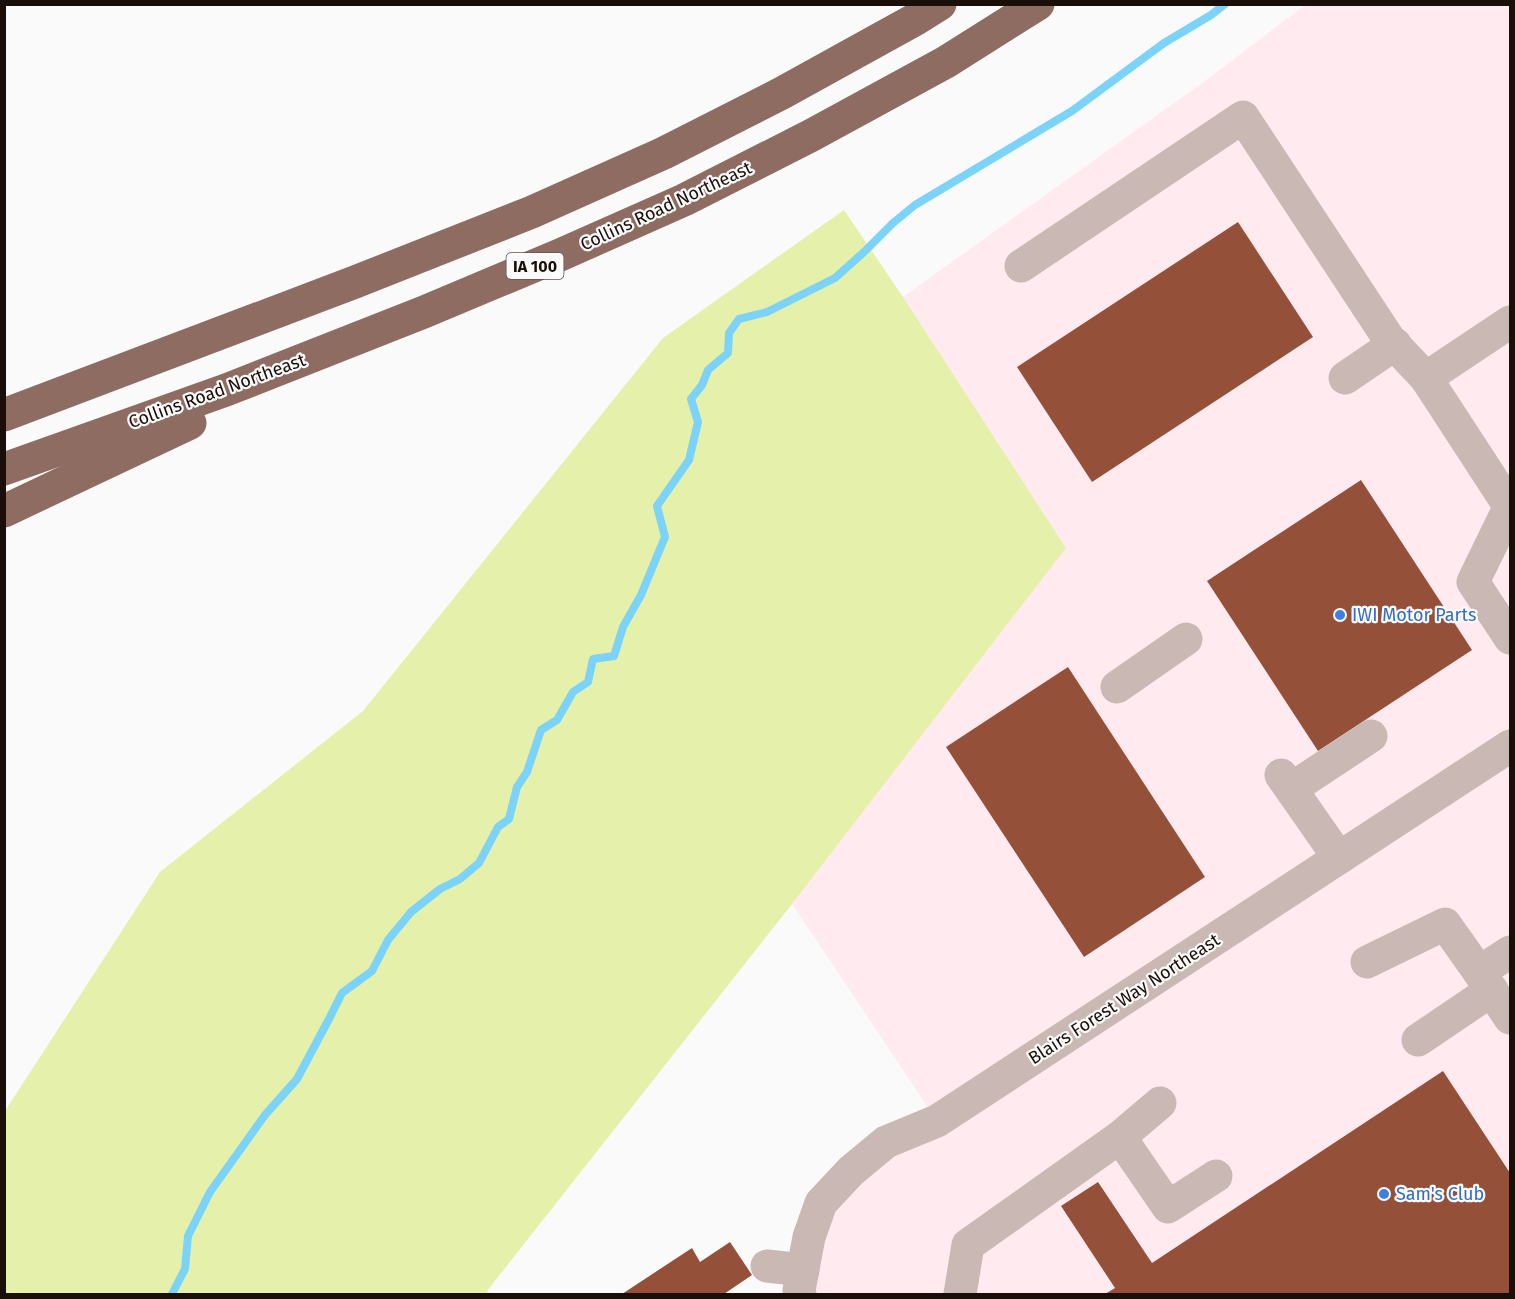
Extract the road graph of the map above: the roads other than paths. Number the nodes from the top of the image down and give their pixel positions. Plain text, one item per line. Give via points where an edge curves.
1 (940, 4) edge
2 (1038, 4) edge
3 (1021, 266) dead end
4 (424, 312) junction
5 (1510, 322) edge
6 (245, 324) junction
7 (1395, 344) junction
8 (1345, 378) dead end
9 (1426, 378) junction
10 (4, 393) edge
11 (4, 415) edge
12 (4, 469) edge
13 (1510, 506) edge
14 (4, 511) edge
15 (1510, 638) edge
16 (1186, 639) dead end
17 (1117, 687) dead end
18 (1371, 736) dead end
19 (1510, 746) edge
20 (1339, 858) junction
21 (1510, 952) edge
22 (1367, 962) dead end
23 (1486, 981) junction
24 (1510, 1018) edge
25 (1418, 1041) dead end
26 (1160, 1103) dead end
27 (1120, 1137) junction
28 (1216, 1176) dead end
29 (767, 1266) dead end
30 (802, 1282) edge
31 (962, 1292) edge

1 - 6 highway via 782,93 664,153 532,212
2 - 4 highway, Collins Road Northeast / IA 100 via 946,62 716,184
3 - 7 street via 1243,117
4 - 12 highway, Collins Road Northeast / IA 100 via 226,390
4 - 14 highway
5 - 9 street
6 - 10 highway
6 - 11 highway
7 - 8 street
7 - 9 street
9 - 13 street
13 - 15 street via 1473,582
16 - 17 street
18 - 20 street via 1286,782
19 - 20 street, Blairs Forest Way Northeast
20 - 30 street, Blairs Forest Way Northeast via 1078,1015 937,1122 886,1142 821,1203 809,1237
21 - 23 street
22 - 23 street via 1445,924
23 - 24 street
23 - 25 street
26 - 27 street
27 - 28 street via 1168,1207
27 - 31 street via 968,1245
29 - 30 street

